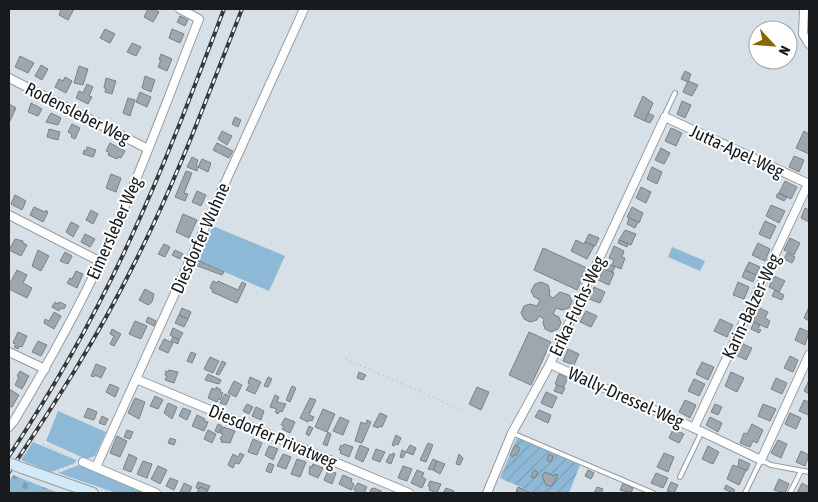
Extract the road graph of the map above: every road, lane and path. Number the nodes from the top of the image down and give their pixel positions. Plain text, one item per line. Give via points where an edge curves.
1 (180, 9) edge
2 (304, 9) edge
3 (804, 9) edge
4 (809, 44) edge
5 (9, 78) edge
6 (675, 92) dead end
7 (665, 117) junction
8 (148, 149) junction
9 (808, 184) edge
10 (9, 215) edge
11 (101, 262) junction
12 (9, 352) edge
13 (809, 355) edge
14 (346, 360) dead end
15 (550, 364) junction
16 (45, 369) junction
17 (136, 379) junction
18 (463, 411) dead end
19 (9, 428) edge
20 (698, 429) junction
21 (512, 433) junction
22 (43, 444) dead end
23 (761, 460) junction
24 (9, 463) edge
25 (79, 463) junction
26 (96, 467) junction
27 (801, 471) junction
28 (56, 472) dead end
29 (809, 472) edge
30 (680, 477) dead end
31 (93, 493) edge
32 (156, 493) edge
33 (410, 493) edge
34 (487, 493) edge
35 (653, 493) edge
36 (745, 493) edge
37 (790, 493) edge

1 - 8 street, Eimersleber Weg via 199,19
2 - 17 street, Diesdorfer Wuhne
3 - 4 street via 803,34
5 - 8 street, Rodensleber Weg
6 - 7 lane
7 - 9 street, Jutta-Apel-Weg
7 - 15 street, Erika-Fuchs-Weg
8 - 11 street, Eimersleber Weg
9 - 20 street, Karin-Balzer-Weg
10 - 11 street
11 - 16 street, Eimersleber Weg
12 - 16 street
13 - 23 street
14 - 18 path
15 - 20 street, Wally-Dressel-Weg
15 - 21 street, Erika-Fuchs-Weg
16 - 19 street, Eimersleber Weg
17 - 26 street, Diesdorfer Wuhne
17 - 33 street, Diesdorfer Privatweg
20 - 23 street, Wally-Dressel-Weg
20 - 30 lane, Wally-Dressel-Weg
21 - 34 street, Erika-Fuchs-Weg
21 - 35 lane
22 - 25 path
23 - 27 lane, Wally-Dressel-Weg
23 - 36 lane
24 - 31 main road, bridge
25 - 26 street
25 - 28 path
26 - 32 street
27 - 29 lane, Wally-Dressel-Weg
27 - 37 lane

